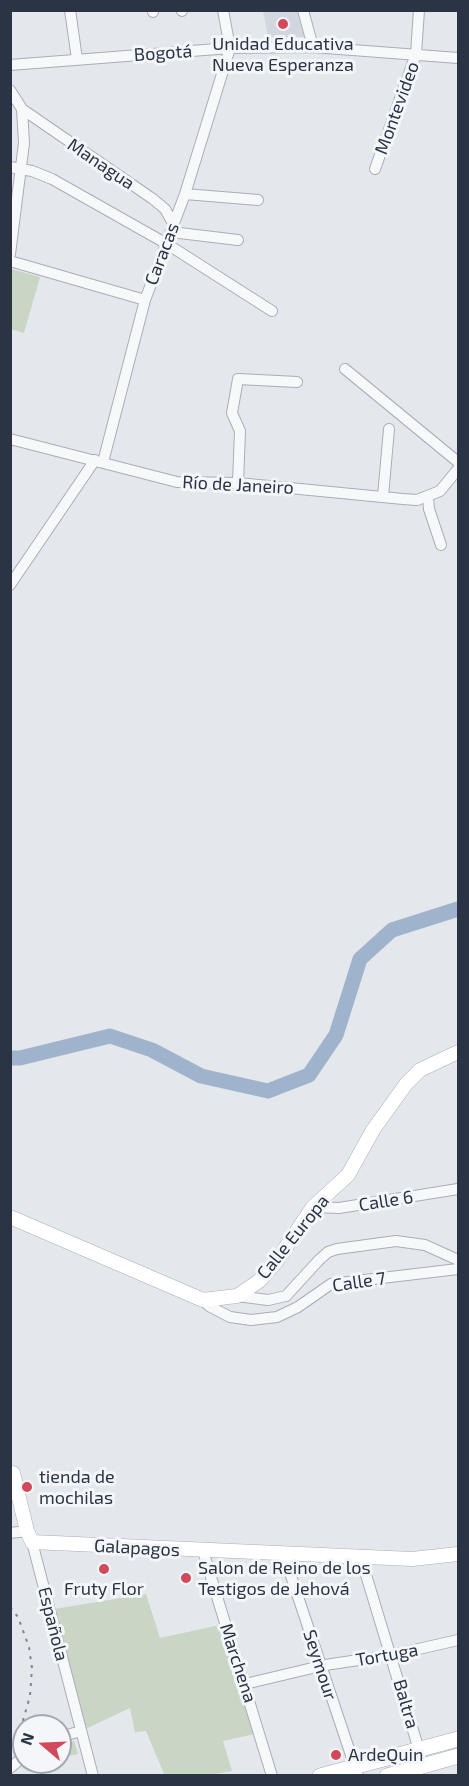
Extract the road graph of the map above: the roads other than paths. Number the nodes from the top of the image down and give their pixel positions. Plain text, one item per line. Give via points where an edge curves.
1 (70, 10) edge
2 (223, 10) edge
3 (303, 10) edge
4 (419, 10) edge
5 (313, 47) junction
6 (230, 48) junction
7 (416, 54) junction
8 (77, 58) junction
9 (459, 58) edge
10 (10, 65) edge
11 (10, 90) edge
12 (22, 109) junction
13 (16, 167) edge
14 (375, 169) dead end
15 (184, 194) junction
16 (258, 200) dead end
17 (172, 228) junction
18 (237, 240) dead end
19 (167, 244) junction
20 (10, 254) edge
21 (10, 261) edge
22 (145, 300) junction
23 (272, 311) dead end
24 (345, 369) dead end
25 (297, 382) dead end
26 (389, 429) dead end
27 (10, 439) edge
28 (99, 461) junction
29 (459, 462) edge
30 (459, 469) edge
31 (238, 483) junction
32 (383, 495) junction
33 (428, 497) junction
34 (441, 545) dead end
35 (10, 585) edge
36 (459, 1052) edge
37 (459, 1190) edge
38 (313, 1207) junction
39 (10, 1217) edge
40 (459, 1260) edge
41 (459, 1269) edge
42 (237, 1296) junction
43 (203, 1300) junction
44 (12, 1474) edge
45 (10, 1533) edge
46 (29, 1537) junction
47 (203, 1551) junction
48 (459, 1554) edge
49 (284, 1555) junction
50 (360, 1555) junction
51 (459, 1640) edge
52 (392, 1655) junction
53 (320, 1666) junction
54 (245, 1684) junction
55 (81, 1731) junction
56 (72, 1734) edge
57 (459, 1739) edge
58 (419, 1750) junction
59 (459, 1756) edge
60 (356, 1771) edge
61 (93, 1776) edge
62 (272, 1776) edge
63 (320, 1776) edge
64 (387, 1776) edge

1 - 8 street
2 - 6 street
3 - 5 street
4 - 7 street, Montevideo
5 - 6 street, Bogotá
5 - 7 street, Bogotá
6 - 8 street, Bogotá
6 - 15 street, Caracas
7 - 9 street, Bogotá
7 - 14 street, Montevideo
8 - 10 street, Bogotá
11 - 12 street
12 - 13 street via 24,143
12 - 17 street, Managua via 153,199 165,209
13 - 19 street via 52,179
13 - 20 street
15 - 16 street
15 - 17 street, Caracas
17 - 18 street
17 - 19 street, Caracas
19 - 22 street, Caracas
19 - 23 street
21 - 22 street
22 - 28 street, Caracas
24 - 29 street
25 - 31 street via 238,379 232,413 240,430
26 - 32 street
27 - 28 street, Río de Janeiro
28 - 31 street, Río de Janeiro via 177,482
28 - 35 street, Caracas
30 - 33 street via 440,491
31 - 32 street, Río de Janeiro
32 - 33 street, Río de Janeiro via 417,500
33 - 34 street
36 - 38 street, Calle Europa via 420,1070 406,1084 373,1130 348,1175
37 - 38 street, Calle 6 via 339,1208
38 - 42 street, Calle Europa via 276,1262 259,1281
39 - 43 street, Calle Europa
40 - 42 street via 424,1245 396,1241 337,1249 319,1260 286,1296 268,1300
41 - 43 street, Calle 7 via 331,1284 277,1317 230,1317
42 - 43 street, Calle Europa
44 - 46 street, Española
45 - 46 street
46 - 47 street, Galapagos
46 - 55 street, Española
47 - 49 street, Galapagos
47 - 54 street, Marchena
48 - 50 street, Galapagos via 412,1559
49 - 50 street, Galapagos
49 - 53 street, Seymour
50 - 52 street, Baltra
51 - 52 street, Tortuga
52 - 53 street, Tortuga
52 - 58 street, Baltra
53 - 54 street, Tortuga
53 - 60 street, Seymour
54 - 62 street, Marchena
55 - 56 street
55 - 61 street, Española
57 - 58 main road
58 - 60 main road
59 - 64 main road
60 - 63 main road

